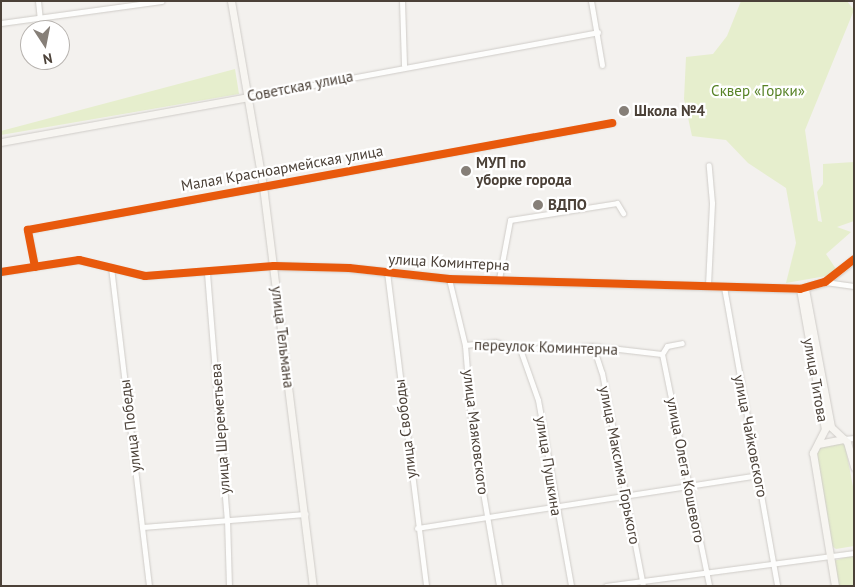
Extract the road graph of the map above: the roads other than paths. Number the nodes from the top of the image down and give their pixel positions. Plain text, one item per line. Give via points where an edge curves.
1 (38, 1) edge
2 (162, 1) edge
3 (231, 1) edge
4 (402, 1) edge
5 (591, 1) edge
6 (40, 19) junction
7 (1, 23) edge
8 (598, 32) junction
9 (602, 65) dead end
10 (404, 66) junction
11 (248, 97) junction
12 (612, 122) dead end
13 (1, 142) edge
14 (709, 165) dead end
15 (263, 186) junction
16 (623, 214) dead end
17 (854, 258) edge
18 (111, 266) junction
19 (274, 266) junction
20 (35, 267) junction
21 (1, 272) edge
22 (207, 272) junction
23 (386, 272) junction
24 (449, 279) junction
25 (499, 279) junction
26 (825, 282) junction
27 (708, 285) junction
28 (854, 286) edge
29 (724, 287) junction
30 (802, 289) junction
31 (682, 343) dead end
32 (465, 345) junction
33 (593, 346) junction
34 (520, 349) junction
35 (662, 354) junction
36 (854, 438) edge
37 (844, 439) junction
38 (817, 444) junction
39 (850, 446) junction
40 (854, 467) edge
41 (758, 475) junction
42 (690, 487) junction
43 (624, 497) junction
44 (556, 508) junction
45 (305, 514) junction
46 (487, 518) junction
47 (227, 519) junction
48 (142, 527) junction
49 (418, 528) junction
50 (854, 553) edge
51 (831, 557) junction
52 (773, 563) junction
53 (706, 573) junction
54 (642, 583) edge
55 (149, 586) edge
56 (229, 586) edge
57 (313, 586) edge
58 (426, 586) edge
59 (499, 586) edge
60 (571, 586) edge
61 (606, 586) edge
62 (709, 586) edge
63 (777, 586) edge
64 (835, 586) edge

1 - 6 street
2 - 6 street
3 - 11 street, улица Тельмана
4 - 10 street
5 - 8 street
6 - 7 street
8 - 9 street
8 - 10 street, Советская улица
10 - 11 street, Советская улица
11 - 13 street, Советская улица
11 - 15 street, улица Тельмана
12 - 15 street, Малая Красноармейская улица
14 - 27 street via 712,204
15 - 19 street, улица Тельмана
15 - 20 street, Малая Красноармейская улица via 28,230
16 - 25 street via 617,203 510,220
17 - 26 street, улица Коминтерна
18 - 20 street, улица Коминтерна via 79,260
18 - 22 street, улица Коминтерна via 145,276
18 - 48 street, улица Победы
19 - 22 street, улица Коминтерна
19 - 23 street, улица Коминтерна
19 - 45 street, улица Тельмана
20 - 21 street
22 - 47 street, улица Шереметьева
23 - 24 street, улица Коминтерна
23 - 49 street, улица Свободы
24 - 25 street, улица Коминтерна
24 - 32 street, улица Маяковского
25 - 27 street, улица Коминтерна
26 - 28 street
26 - 30 street, улица Коминтерна
27 - 29 street, улица Коминтерна
29 - 30 street, улица Коминтерна
29 - 41 street, улица Чайковского
30 - 37 street, улица Титова via 831,427
30 - 38 street, улица Титова via 825,429
31 - 35 street via 668,346
32 - 34 street, переулок Коминтерна via 495,342
32 - 46 street, улица Маяковского via 472,422
33 - 34 street, переулок Коминтерна
33 - 35 street, переулок Коминтерна
33 - 43 street, улица Максима Горького via 602,373
34 - 44 street, улица Пушкина via 538,400
35 - 42 street, улица Олега Кошевого
36 - 37 street
36 - 39 street
37 - 38 street
37 - 39 street, улица Титова
38 - 51 street, улица Титова via 813,452
39 - 40 street, улица Титова
41 - 42 street
41 - 52 street, улица Чайковского
42 - 43 street
42 - 53 street, улица Олега Кошевого
43 - 44 street
43 - 54 street, улица Максима Горького
44 - 46 street
44 - 60 street, улица Пушкина
45 - 47 street
45 - 57 street, улица Тельмана
46 - 49 street
46 - 59 street, улица Маяковского
47 - 48 street
47 - 56 street, улица Шереметьева
48 - 55 street, улица Победы
49 - 58 street, улица Свободы
50 - 51 street
51 - 52 street
51 - 64 street, улица Титова
52 - 53 street
52 - 63 street, улица Чайковского
53 - 54 street
53 - 62 street, улица Олега Кошевого
54 - 61 street

